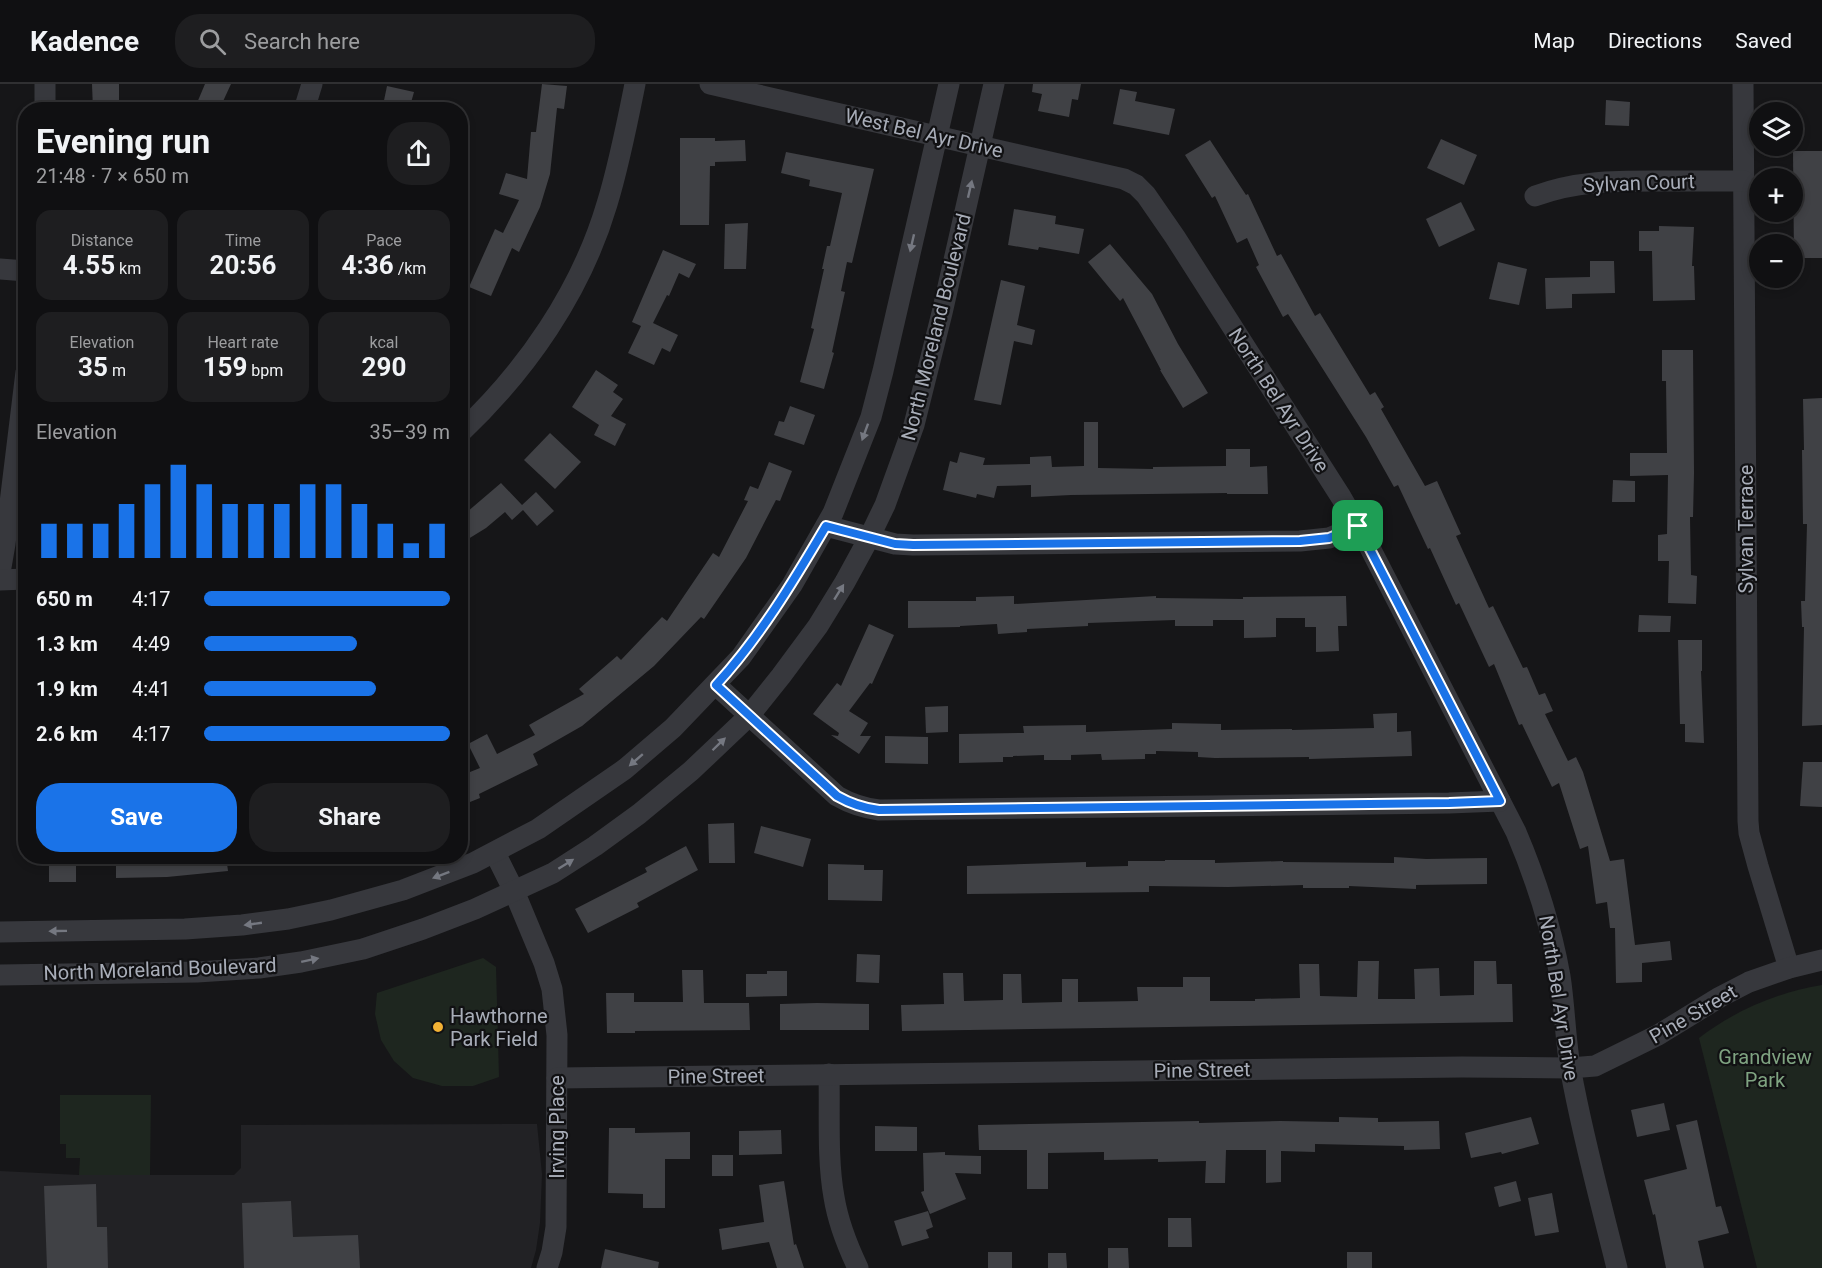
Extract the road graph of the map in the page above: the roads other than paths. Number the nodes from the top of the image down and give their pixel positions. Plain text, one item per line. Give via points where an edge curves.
1 (45, 84) edge
2 (312, 84) edge
3 (635, 84) edge
4 (710, 84) edge
5 (949, 84) edge
6 (994, 84) edge
7 (1743, 84) edge
8 (45, 102) edge
9 (306, 102) edge
10 (937, 136) junction
11 (980, 146) junction
12 (1744, 181) junction
13 (1136, 185) joint
14 (1535, 196) dead end
15 (0, 269) edge
16 (18, 270) edge
17 (468, 426) edge
18 (18, 438) edge
19 (826, 526) junction
20 (1358, 526) junction
21 (869, 538) junction
22 (0, 573) edge
23 (18, 579) edge
24 (0, 580) edge
25 (716, 685) junction
26 (748, 716) junction
27 (1500, 801) junction
28 (495, 853) junction
29 (514, 891) junction
30 (0, 932) edge
31 (1822, 960) edge
32 (1789, 968) junction
33 (0, 975) edge
34 (1570, 1068) junction
35 (829, 1074) junction
36 (557, 1078) junction
37 (547, 1268) edge
38 (858, 1268) edge
39 (1617, 1268) edge

1 - 8 street
2 - 9 street
3 - 17 street via 607,205 568,296 519,371
4 - 10 street, West Bel Ayr Drive
5 - 10 street, North Moreland Boulevard
6 - 11 street, North Moreland Boulevard
7 - 12 street, Sylvan Terrace
10 - 11 street, West Bel Ayr Drive
10 -> 19 street, North Moreland Boulevard via 871,417
11 - 13 street, West Bel Ayr Drive
21 -> 11 street, North Moreland Boulevard via 914,425
12 - 14 street, Sylvan Court via 1586,182
12 - 32 street, Sylvan Terrace via 1748,821
13 - 20 street, North Bel Ayr Drive via 1176,237
15 - 16 street
18 - 22 street
19 - 21 street
19 - 25 street, North Moreland Boulevard via 792,585
20 - 21 street via 1329,538 1300,541 913,545
20 - 27 street, North Bel Ayr Drive
26 -> 21 street, North Moreland Boulevard via 818,626
23 - 24 street
25 - 26 street
25 -> 28 street, North Moreland Boulevard via 625,769 538,829
26 - 27 street via 837,796 863,808
29 -> 26 street, North Moreland Boulevard via 553,873 639,814
27 - 34 street, North Bel Ayr Drive via 1528,862 1548,920 1560,977
28 - 29 street, Irving Place
28 -> 30 street, North Moreland Boulevard via 402,890 288,918 184,929
33 -> 29 street, North Moreland Boulevard via 197,972 301,962 363,949
29 - 36 street, Irving Place via 552,989
31 - 32 street, Pine Street
32 - 34 street, Pine Street via 1749,982 1614,1058 1595,1066
34 - 35 street, Pine Street
34 - 39 street, North Bel Ayr Drive
35 - 36 street, Pine Street
35 - 38 street via 834,1197 843,1233
36 - 37 street, Irving Place via 556,1227

